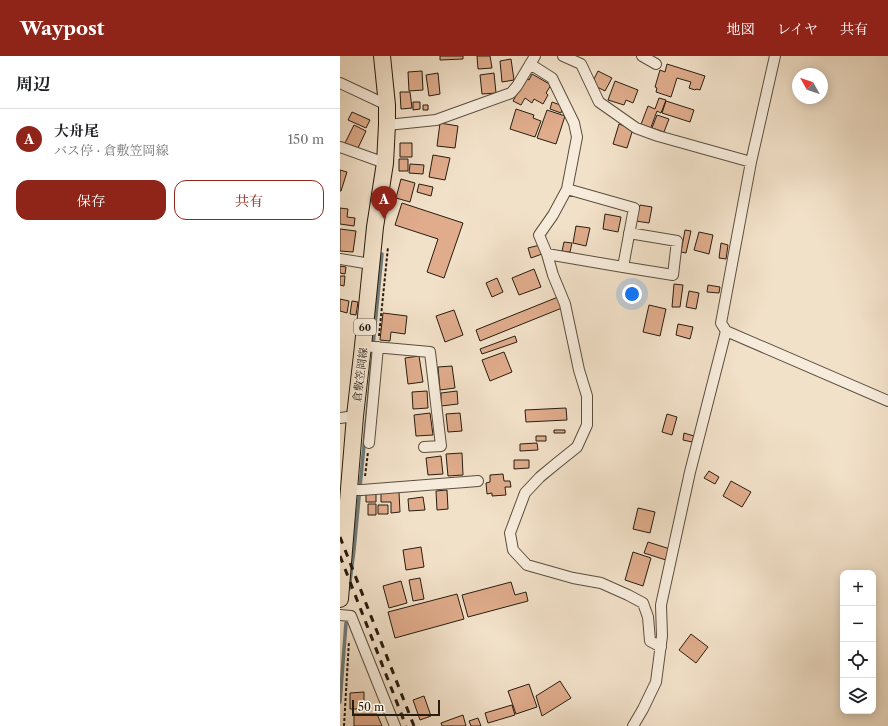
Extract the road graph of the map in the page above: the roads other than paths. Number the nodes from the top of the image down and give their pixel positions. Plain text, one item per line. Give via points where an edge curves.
1 (382, 56) edge
2 (563, 56) edge
3 (642, 56) edge
4 (774, 56) edge
5 (579, 59) edge
6 (532, 60) edge
7 (656, 64) dead end
8 (340, 83) edge
9 (387, 105) junction
10 (387, 125) junction
11 (340, 147) edge
12 (751, 162) junction
13 (385, 163) junction
14 (567, 189) junction
15 (629, 233) junction
16 (547, 254) junction
17 (340, 259) edge
18 (372, 264) junction
19 (623, 267) junction
20 (726, 331) junction
21 (372, 347) junction
22 (888, 401) edge
23 (347, 417) edge
24 (369, 443) road end
25 (424, 447) dead end
26 (478, 481) dead end
27 (357, 490) junction
28 (340, 599) edge
29 (340, 615) edge
30 (661, 647) junction
31 (395, 726) edge
32 (633, 726) edge

1 - 9 main road, 倉敷笠岡線 / 60
2 - 5 street
3 - 7 street
4 - 12 street
5 - 12 street via 599,102 636,128
6 - 10 street via 518,86 511,93 436,120
6 - 14 street via 552,78 574,123 577,137
8 - 9 street
9 - 10 main road, 倉敷笠岡線 / 60
10 - 13 main road, 倉敷笠岡線 / 60
11 - 13 street
12 - 20 street via 721,323
13 - 18 main road, 倉敷笠岡線 / 60 via 374,227
14 - 15 street via 634,208
14 - 16 street via 539,235
15 - 19 street
15 - 19 street via 677,240 673,275
16 - 19 street
16 - 30 street via 565,304 587,396 587,425 577,447 540,477 525,494 510,533 513,550 527,565 601,583 643,603 648,617 650,641
17 - 18 street
18 - 21 main road, 倉敷笠岡線 / 60
20 - 22 street
20 - 30 street via 690,472 661,605
21 - 23 main road, 倉敷笠岡線 / 60
21 - 24 street
21 - 25 street via 430,352 441,446
23 - 27 main road, 倉敷笠岡線 / 60
26 - 27 street
27 - 28 main road, 倉敷笠岡線 / 60
29 - 31 street via 351,616
30 - 32 street via 656,682

